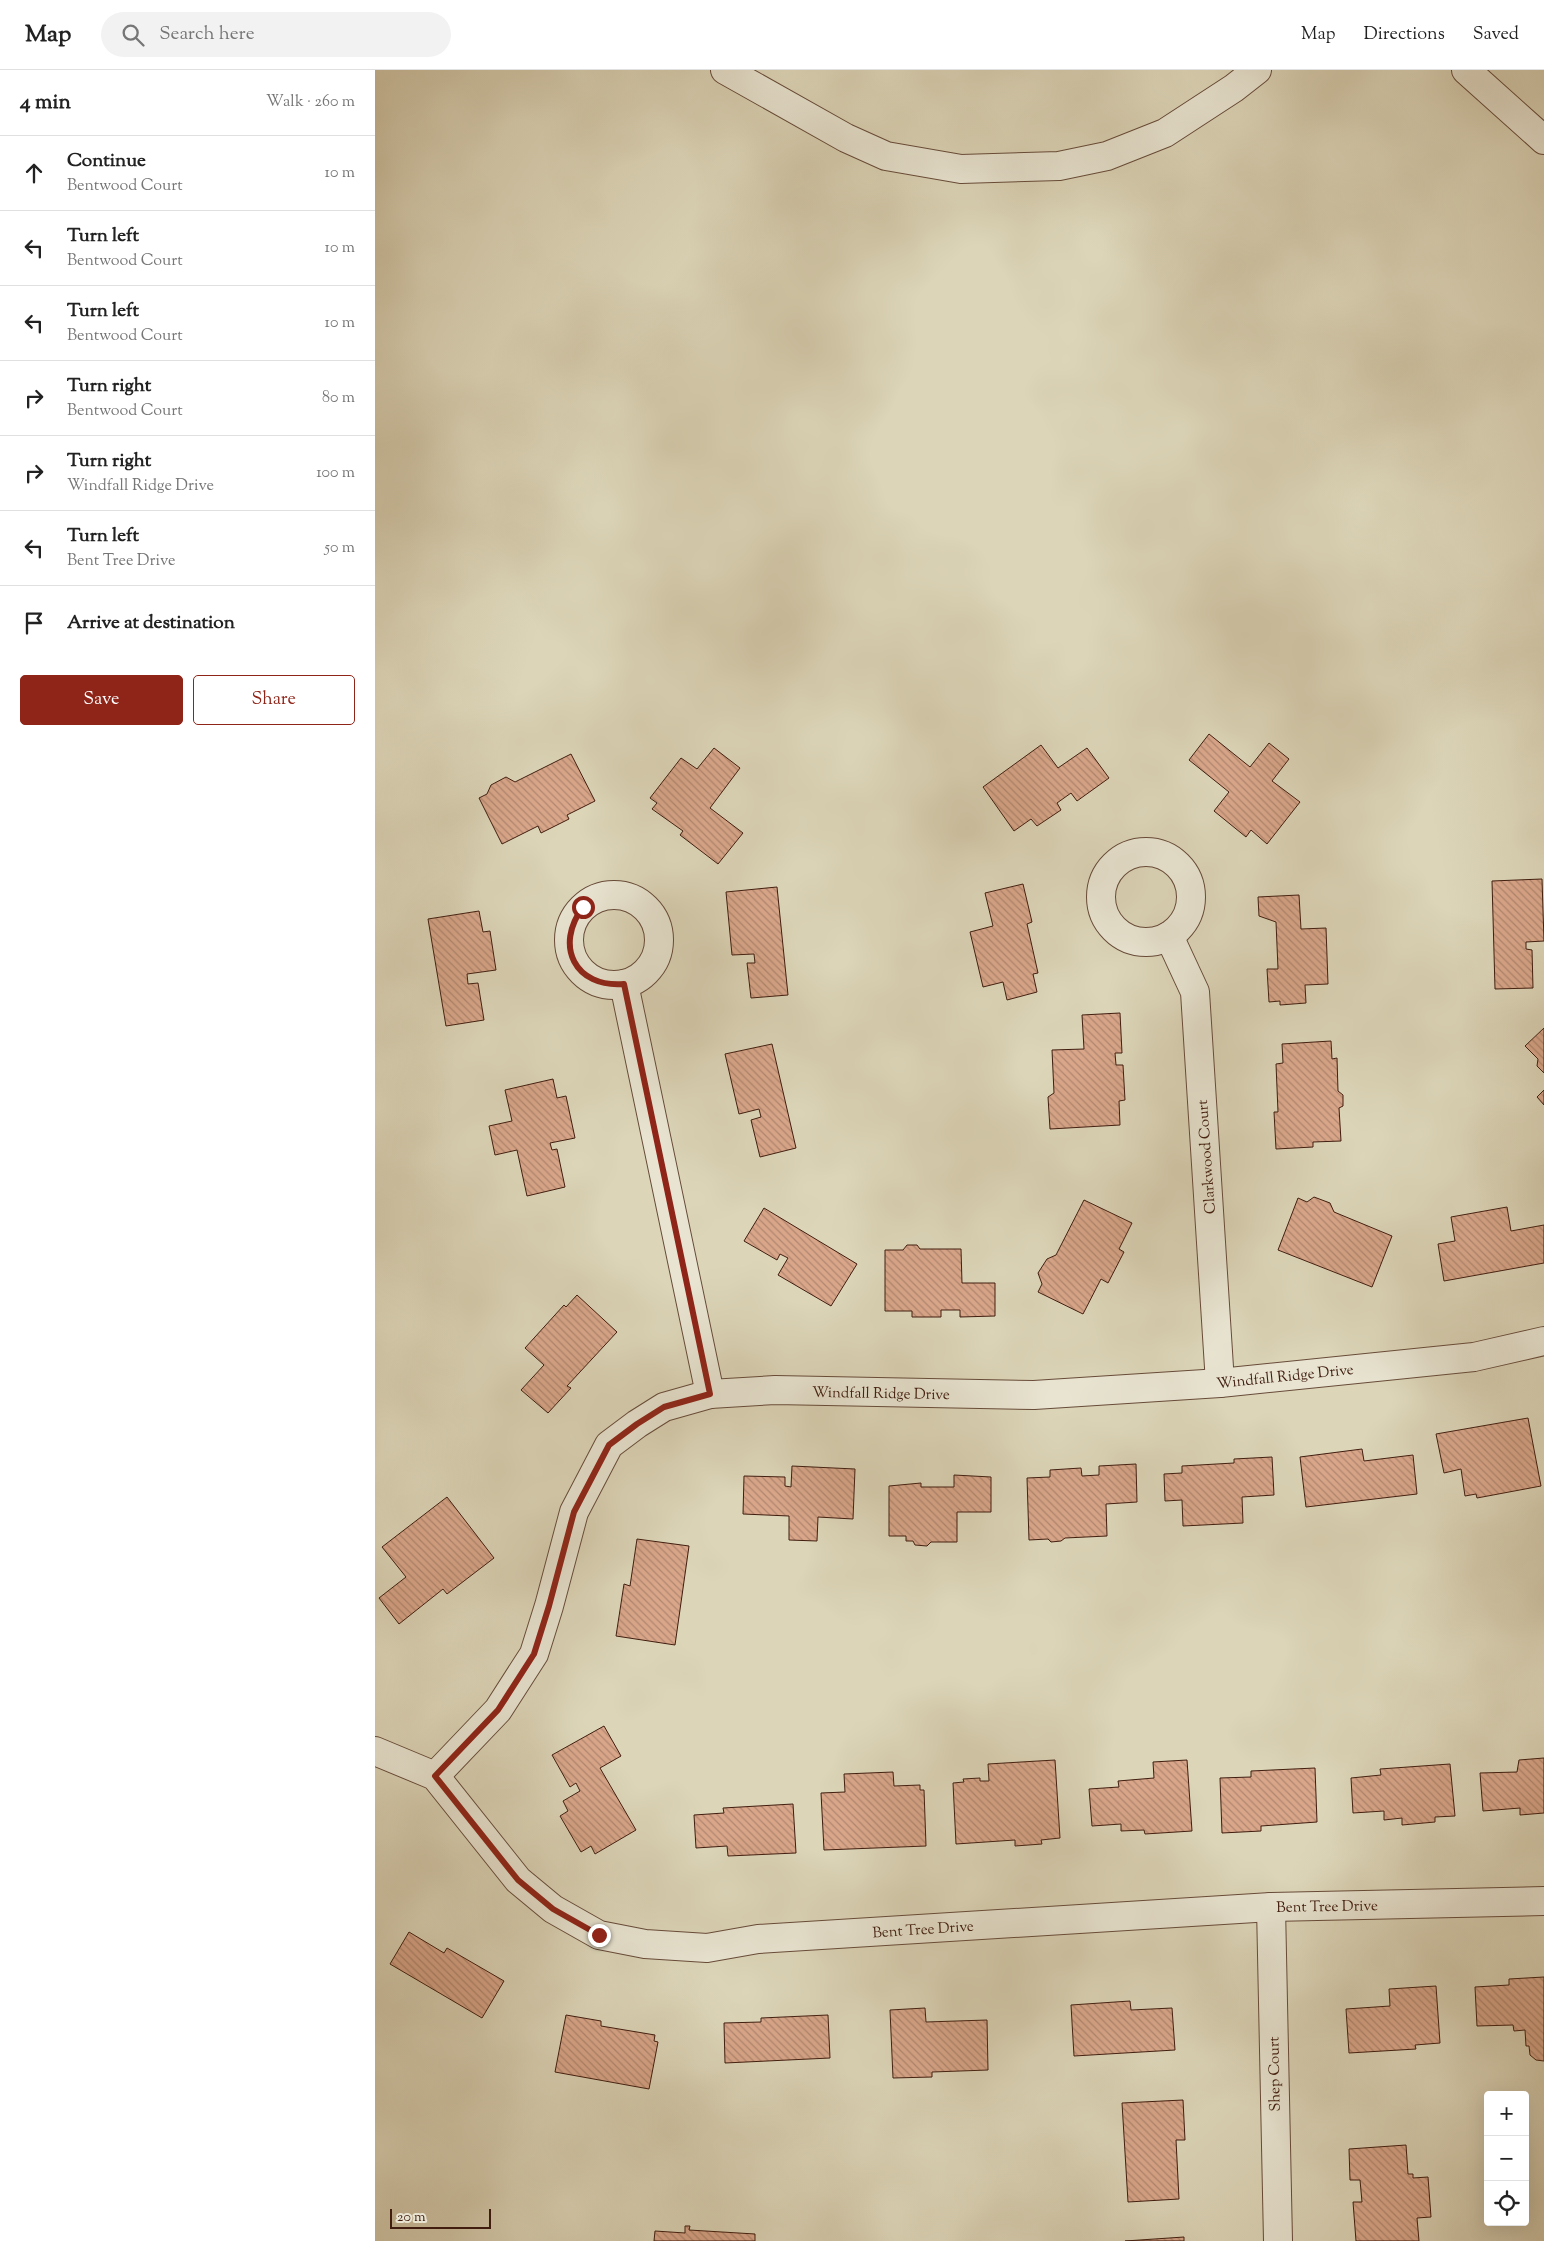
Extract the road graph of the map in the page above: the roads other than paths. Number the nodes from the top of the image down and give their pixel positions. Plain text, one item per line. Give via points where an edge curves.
1 (725, 70) edge
2 (1257, 70) edge
3 (1466, 70) edge
4 (1544, 140) edge
5 (1169, 936) dead end
6 (624, 984) dead end
7 (1544, 1341) edge
8 (1220, 1383) junction
9 (710, 1394) junction
10 (375, 1751) edge
11 (435, 1776) junction
12 (1544, 1901) edge
13 (1271, 1907) junction
14 (1277, 2241) edge

1 - 2 street via 846,138 886,156 961,169 1059,166 1107,156 1165,133
3 - 4 street
5 - 8 street, Clarkwood Court via 1195,992
6 - 9 street
7 - 8 street, Windfall Ridge Drive via 1474,1356
8 - 9 street, Windfall Ridge Drive via 1033,1395 775,1390
9 - 11 street, Windfall Ridge Drive via 664,1407 609,1445 574,1512 534,1654 498,1710
10 - 11 street, Bent Tree Drive
11 - 13 street, Bent Tree Drive via 518,1880 553,1909 599,1935 645,1944 707,1948 758,1939
12 - 13 street, Bent Tree Drive
13 - 14 street, Shep Court

